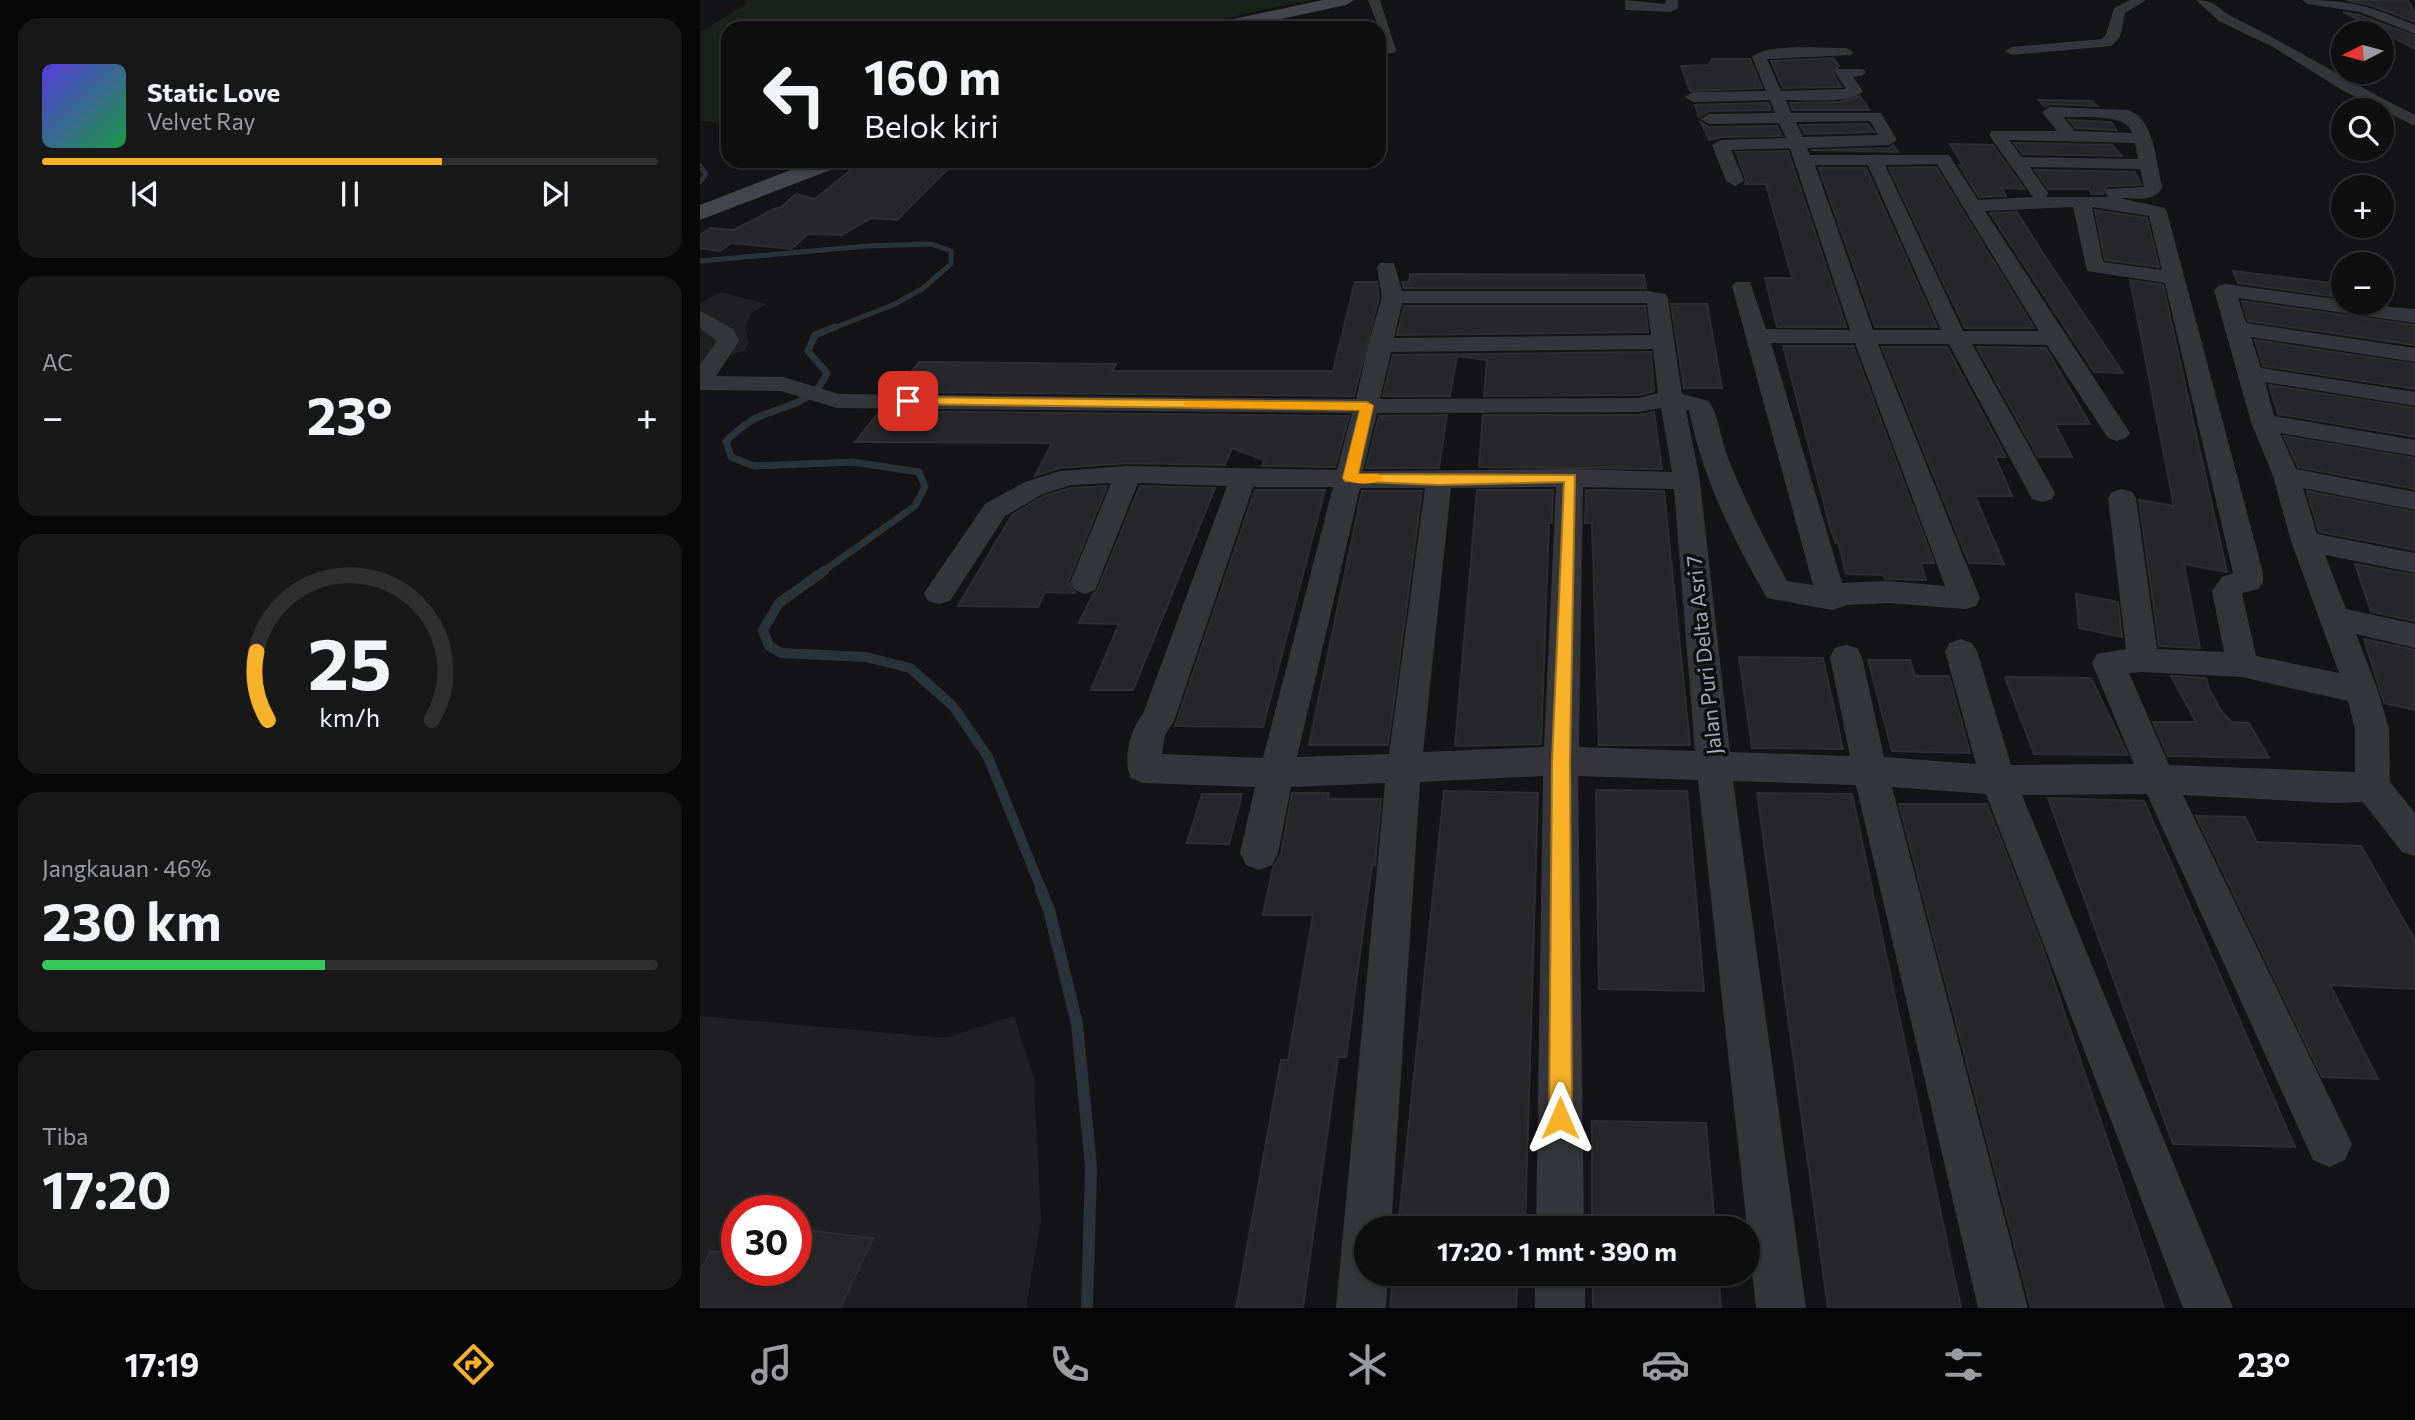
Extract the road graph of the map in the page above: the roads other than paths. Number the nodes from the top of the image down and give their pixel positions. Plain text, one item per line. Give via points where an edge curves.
1 (1346, 0) edge
2 (1374, 0) edge
3 (1631, 0) edge
4 (1672, 0) edge
5 (2140, 0) edge
6 (2202, 0) edge
7 (2308, 0) edge
8 (1248, 21) edge
9 (1381, 21) edge
10 (2415, 30) edge
11 (1386, 34) edge
12 (1389, 50) dead end
13 (2012, 51) dead end
14 (1771, 87) junction
15 (1693, 97) dead end
16 (1709, 119) dead end
17 (2415, 121) edge
18 (2070, 136) junction
19 (2142, 138) junction
20 (1800, 152) junction
21 (1874, 159) junction
22 (2016, 162) junction
23 (2147, 164) junction
24 (815, 168) edge
25 (1735, 181) dead end
26 (2039, 193) junction
27 (1969, 200) junction
28 (2081, 202) junction
29 (700, 213) edge
30 (1387, 267) dead end
31 (2173, 278) junction
32 (1743, 286) dead end
33 (1393, 297) junction
34 (2415, 316) edge
35 (701, 318) edge
36 (2238, 328) junction
37 (1758, 336) junction
38 (1864, 337) junction
39 (2054, 338) junction
40 (1957, 339) junction
41 (1664, 342) junction
42 (1379, 345) junction
43 (2415, 355) edge
44 (2251, 373) junction
45 (700, 382) edge
46 (1671, 398) junction
47 (2415, 399) edge
48 (1367, 406) junction
49 (2263, 422) junction
50 (2117, 433) dead end
51 (2415, 448) edge
52 (1129, 474) junction
53 (2286, 476) junction
54 (1243, 478) junction
55 (1350, 478) junction
56 (1570, 478) junction
57 (1439, 480) junction
58 (1687, 481) junction
59 (2042, 493) dead end
60 (2122, 498) dead end
61 (2415, 501) edge
62 (2305, 541) junction
63 (2415, 564) edge
64 (1085, 583) dead end
65 (939, 593) dead end
66 (1832, 599) junction
67 (2335, 618) junction
68 (2415, 636) edge
69 (1961, 651) dead end
70 (1846, 657) dead end
71 (2143, 660) junction
72 (2242, 665) junction
73 (2362, 691) junction
74 (1561, 761) junction
75 (1714, 766) junction
76 (1404, 768) junction
77 (1870, 771) junction
78 (1276, 773) junction
79 (2158, 779) junction
80 (1998, 780) junction
81 (2372, 786) junction
82 (2415, 840) edge
83 (1259, 853) dead end
84 (2329, 1144) dead end
85 (1368, 1216) edge
86 (1560, 1216) edge
87 (1363, 1286) edge
88 (1560, 1286) edge
89 (1361, 1308) edge
90 (1560, 1308) edge
91 (1781, 1308) edge
92 (2003, 1308) edge
93 (2208, 1308) edge

1 - 8 main road
2 - 9 street
3 - 4 street via 1630,7 1671,8
5 - 13 street via 2119,11 2113,37 2106,43
6 - 17 street via 2218,15
7 - 10 street via 2363,8
11 - 12 street
14 - 14 street via 1762,55 1844,67 1855,91
14 - 15 street
14 - 16 street
14 - 20 street
14 - 20 street via 1875,116 1889,140
18 - 19 street
18 - 19 street via 2050,112 2127,115 2139,125
18 - 22 street via 1997,135
19 - 23 street
20 - 21 street
20 - 25 street via 1721,145
20 - 38 street
21 - 27 street via 1943,159
21 - 40 street
22 - 23 street
22 - 26 street
23 - 26 street via 2151,192
24 - 29 main road
26 - 27 street
27 - 28 street
27 - 39 street
28 - 31 street via 2158,212
28 - 31 street via 2094,267
30 - 33 street
31 - 72 street via 2248,573 2248,582 2232,584 2227,591
32 - 37 street
33 - 41 street, Jalan Puri Delta Asri 7 via 1648,297 1657,299
33 - 42 street
34 - 36 street via 2225,290
35 - 45 street via 728,341
36 - 43 street
36 - 44 street
37 - 38 street
37 - 66 street
38 - 40 street
38 - 66 street via 1965,598 1888,592 1843,594
39 - 40 street
39 - 50 street
40 - 59 street
41 - 42 street
41 - 46 street, Jalan Puri Delta Asri 7
42 - 48 street
44 - 47 street
44 - 49 street
45 - 48 street via 783,384 837,401
46 - 48 street via 1639,405
46 - 58 street, Jalan Puri Delta Asri 7
46 - 66 street via 1700,406 1707,438 1736,513 1777,590
48 - 55 street
49 - 51 street
49 - 53 street
52 - 54 street
52 - 64 street
52 - 65 street via 1069,477 1034,488 995,510
53 - 61 street
53 - 62 street
54 - 55 street
54 - 78 street via 1157,721 1149,732 1143,768
55 - 57 street
55 - 78 street
56 - 57 street
56 - 58 street
56 - 74 street
57 - 76 street
58 - 75 street, Jalan Puri Delta Asri 7
60 - 71 street
62 - 63 street
62 - 67 street
67 - 68 street
67 - 73 street
69 - 80 street
70 - 77 street
71 - 72 street
71 - 79 street via 2108,663
72 - 73 street
73 - 81 street via 2372,729
74 - 75 street
74 - 76 street
74 - 86 street
75 - 77 street, Jalan Puri Delta Asri 7
75 - 91 street
76 - 78 street
76 - 85 street
77 - 80 street, Jalan Puri Delta Asri 7
77 - 92 street
78 - 83 street
79 - 80 street, Jalan Puri Delta Asri 7
79 - 81 street, Jalan Puri Delta Asri 7
79 - 84 street
80 - 93 street
81 - 82 street
87 - 89 street
88 - 90 street

